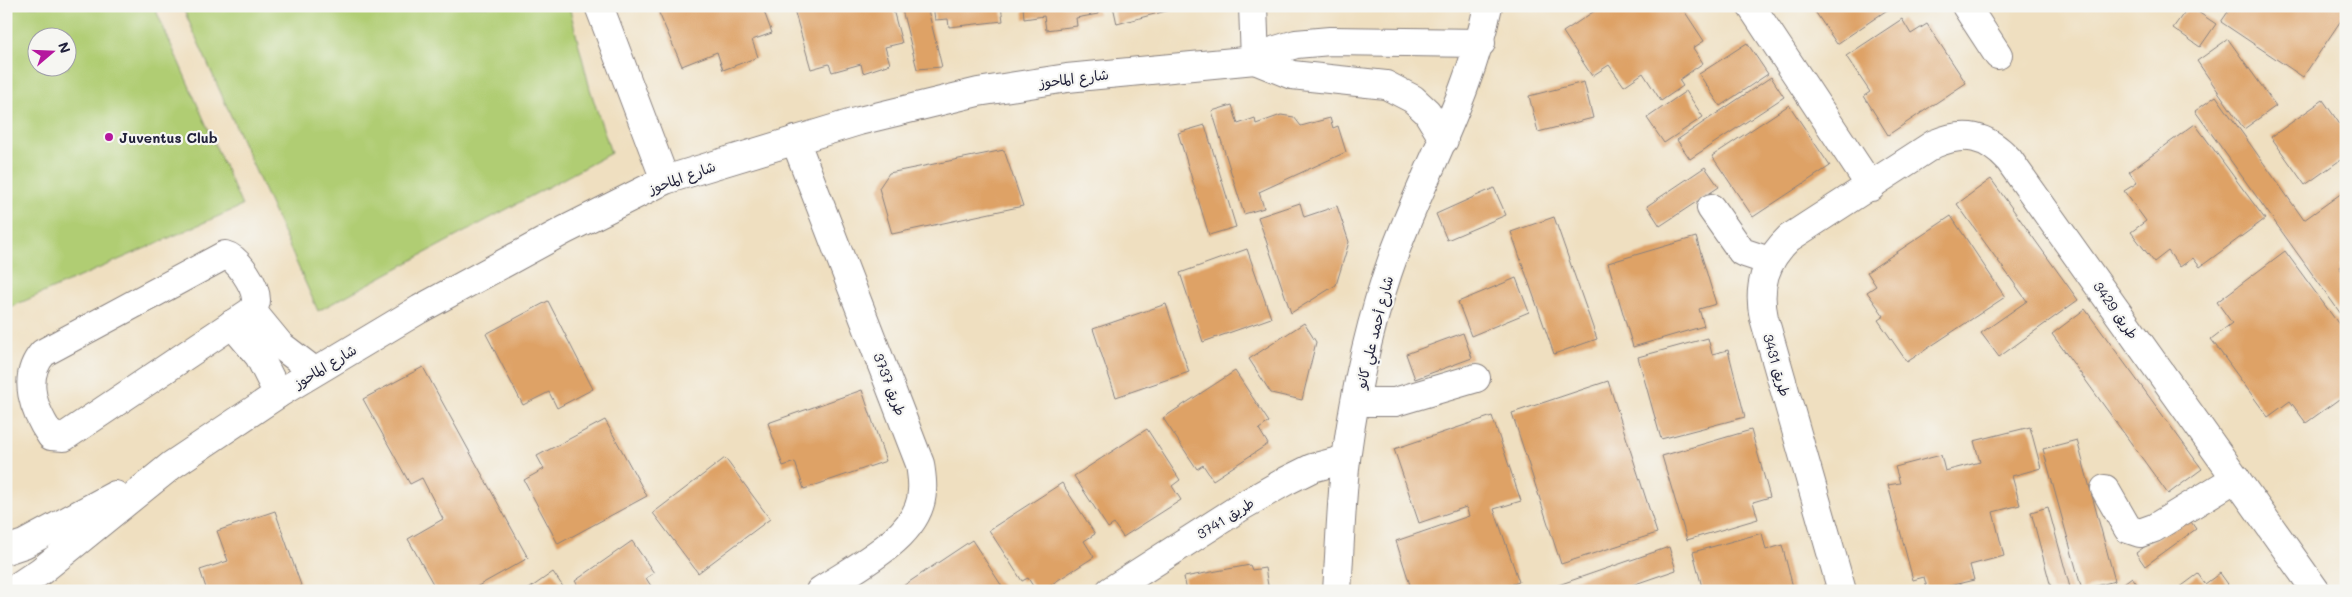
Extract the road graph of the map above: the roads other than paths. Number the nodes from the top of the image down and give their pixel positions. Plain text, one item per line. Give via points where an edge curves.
1 (599, 6) edge
2 (1253, 6) edge
3 (1488, 6) edge
4 (1751, 6) edge
5 (1966, 6) edge
6 (1481, 43) junction
7 (1998, 55) dead end
8 (1256, 60) junction
9 (795, 140) junction
10 (1444, 140) junction
11 (665, 180) junction
12 (1871, 187) junction
13 (1711, 208) dead end
14 (1770, 261) junction
15 (242, 318) junction
16 (314, 371) junction
17 (1476, 378) dead end
18 (278, 394) junction
19 (1356, 402) junction
20 (1346, 459) junction
21 (172, 465) junction
22 (2236, 478) junction
23 (2105, 489) dead end
24 (6, 550) edge
25 (11, 591) edge
26 (820, 591) edge
27 (1110, 591) edge
28 (1337, 591) edge
29 (1842, 591) edge
30 (2316, 591) edge

1 - 11 street
2 - 8 street
3 - 6 street
4 - 12 street
5 - 7 street
6 - 8 street, شارع الماحوز via 1330,41 1296,44
6 - 10 street, شارع أحمد علي كانو
8 - 9 street, شارع الماحوز via 1067,78 978,92
8 - 10 street, شارع الماحوز via 1292,75 1371,82 1399,91 1427,112
9 - 11 street, شارع الماحوز
9 - 26 street, طريق 3737 via 920,464 922,493 913,521 896,540
10 - 19 street, شارع أحمد علي كانو via 1396,250 1375,316
11 - 16 street, شارع الماحوز via 565,230
12 - 14 street, طريق 3431 via 1789,238
12 - 22 street, طريق 3429 via 1934,144 1950,138 1967,136 1998,148
13 - 14 street via 1742,252
14 - 29 street, طريق 3431 via 1761,289 1762,311
15 - 15 street via 256,305 254,291 238,261 225,255 43,353 30,374 30,387 47,430 51,436 64,437
15 - 16 street
15 - 18 street
16 - 18 street, شارع الماحوز
17 - 19 street via 1395,402
18 - 21 street, شارع الماحوز
19 - 20 street, شارع أحمد علي كانو
20 - 27 street, طريق 3741 via 1312,468 1244,504
20 - 28 street, شارع أحمد علي كانو
21 - 24 street, شارع الماحوز via 24,544
21 - 25 street, شارع الماحوز
22 - 23 street via 2154,528 2140,533 2128,529
22 - 30 street, طريق 3429

